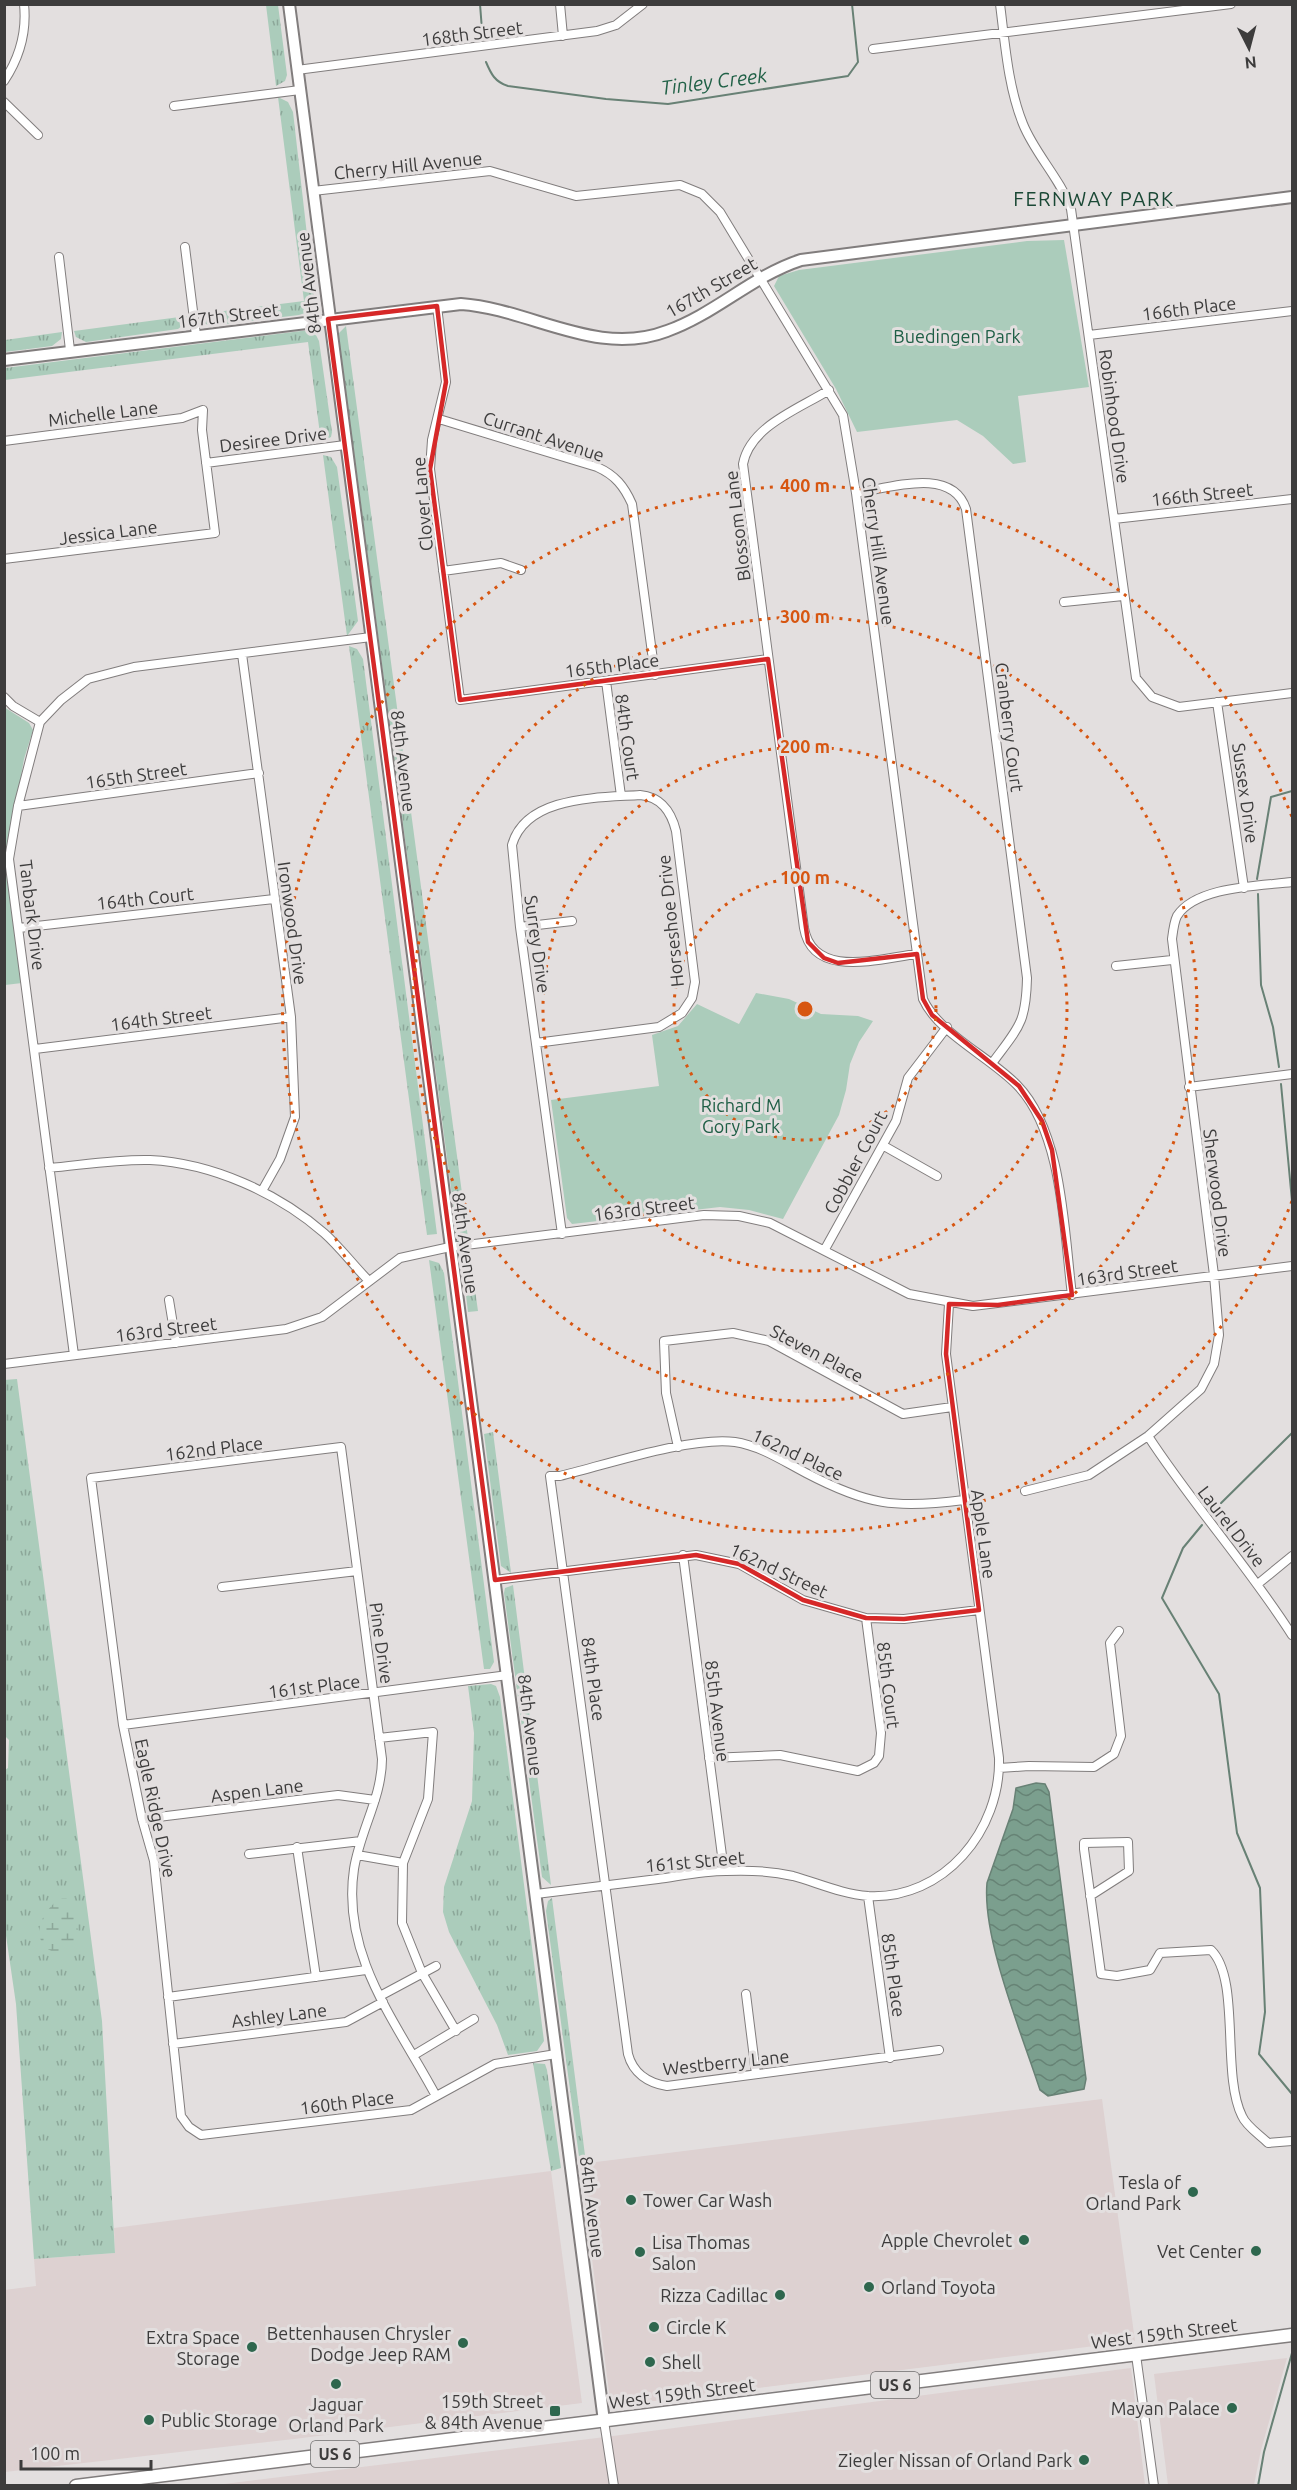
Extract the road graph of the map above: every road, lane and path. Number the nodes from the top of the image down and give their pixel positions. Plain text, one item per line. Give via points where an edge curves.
1 (24, 4) edge
2 (289, 4) edge
3 (560, 4) edge
4 (643, 4) edge
5 (1000, 4) edge
6 (1232, 4) edge
7 (1004, 33) junction
8 (563, 36) junction
9 (873, 49) dead end
10 (297, 70) junction
11 (4, 81) edge
12 (300, 90) junction
13 (4, 102) edge
14 (174, 106) dead end
15 (38, 135) dead end
16 (313, 191) junction
17 (1293, 197) edge
18 (1074, 224) junction
19 (185, 247) dead end
20 (59, 257) dead end
21 (760, 278) junction
22 (437, 306) junction
23 (1293, 311) edge
24 (328, 319) junction
25 (196, 335) junction
26 (1089, 336) junction
27 (70, 350) junction
28 (4, 360) edge
29 (829, 390) junction
30 (439, 419) junction
31 (4, 441) edge
32 (345, 446) junction
33 (206, 463) junction
34 (856, 493) junction
35 (1293, 499) edge
36 (1114, 519) junction
37 (4, 560) edge
38 (521, 570) dead end
39 (443, 571) junction
40 (1123, 596) junction
41 (1064, 602) dead end
42 (371, 638) junction
43 (242, 654) junction
44 (768, 659) junction
45 (655, 675) junction
46 (606, 681) junction
47 (1293, 693) edge
48 (4, 697) edge
49 (460, 700) joint
50 (1218, 702) junction
51 (40, 722) junction
52 (259, 773) junction
53 (621, 796) junction
54 (18, 806) junction
55 (672, 816) joint
56 (1293, 882) edge
57 (1244, 888) junction
58 (274, 899) junction
59 (572, 921) dead end
60 (520, 927) junction
61 (19, 928) junction
62 (917, 954) junction
63 (1172, 960) junction
64 (1116, 966) dead end
65 (291, 1017) junction
66 (947, 1028) junction
67 (536, 1043) junction
68 (35, 1049) junction
69 (993, 1062) junction
70 (1293, 1074) edge
71 (1190, 1087) junction
72 (884, 1146) junction
73 (49, 1168) junction
74 (937, 1176) dead end
75 (262, 1191) junction
76 (562, 1234) junction
77 (450, 1247) junction
78 (825, 1249) junction
79 (1293, 1266) edge
80 (1214, 1275) junction
81 (368, 1280) junction
82 (1072, 1295) junction
83 (169, 1300) dead end
84 (950, 1304) junction
85 (176, 1342) junction
86 (74, 1355) junction
87 (4, 1365) edge
88 (952, 1407) junction
89 (1148, 1436) junction
90 (341, 1447) joint
91 (678, 1447) junction
92 (550, 1476) joint
93 (91, 1478) joint
94 (1025, 1491) dead end
95 (964, 1500) junction
96 (683, 1556) junction
97 (1293, 1556) edge
98 (357, 1571) junction
99 (564, 1571) junction
100 (495, 1580) junction
101 (1259, 1583) junction
102 (222, 1587) dead end
103 (979, 1610) junction
104 (866, 1618) junction
105 (1119, 1631) dead end
106 (1293, 1635) edge
107 (508, 1675) junction
108 (374, 1694) junction
109 (123, 1725) junction
110 (379, 1737) junction
111 (709, 1758) junction
112 (999, 1768) junction
113 (375, 1800) junction
114 (142, 1818) junction
115 (361, 1841) junction
116 (297, 1847) junction
117 (249, 1854) dead end
118 (357, 1856) junction
119 (403, 1863) junction
120 (724, 1871) junction
121 (606, 1886) junction
122 (536, 1894) junction
123 (868, 1896) junction
124 (1090, 1896) junction
125 (436, 1966) dead end
126 (366, 1970) junction
127 (422, 1973) junction
128 (316, 1977) junction
129 (746, 1994) dead end
130 (168, 1997) junction
131 (382, 1999) junction
132 (474, 2019) dead end
133 (456, 2031) junction
134 (173, 2044) junction
135 (939, 2050) dead end
136 (556, 2054) junction
137 (414, 2055) junction
138 (890, 2058) junction
139 (756, 2074) junction
140 (436, 2096) junction
141 (201, 2135) joint
142 (1293, 2141) edge
143 (1293, 2335) edge
144 (1136, 2355) junction
145 (604, 2421) junction
146 (76, 2486) edge
147 (614, 2486) edge
148 (1154, 2486) edge

1 - 11 street via 22,44
2 - 10 street, 84th Avenue
3 - 8 street
4 - 8 street, 168th Street via 616,25
5 - 7 street, Robinhood Drive
6 - 7 street
7 - 9 street
7 - 18 street, Robinhood Drive via 1023,124 1065,193
8 - 10 street, 168th Street
10 - 12 street, 84th Avenue
12 - 14 street
12 - 16 street, 84th Avenue
13 - 15 street
16 - 21 street, Cherry Hill Avenue via 490,171 576,195 680,185 702,194 715,205
16 - 24 street, 84th Avenue
17 - 18 street, 167th Street
18 - 21 street, 167th Street via 801,260
18 - 26 street, Robinhood Drive
19 - 25 street
20 - 27 street
21 - 22 street, 167th Street via 679,326 631,339 592,338 486,306
21 - 29 street, Cherry Hill Avenue
22 - 24 street, 167th Street
22 - 30 street, Clover Lane via 446,382
23 - 26 street, 166th Place
24 - 25 street, 167th Street
24 - 32 street, 84th Avenue
25 - 27 street, 167th Street
26 - 36 street, Robinhood Drive
27 - 28 street, 167th Street
29 - 34 street, Cherry Hill Avenue via 846,423
29 - 44 street, Blossom Lane via 761,431 745,455 744,475
30 - 39 street, Clover Lane via 430,458
30 - 45 street, Currant Avenue via 597,467 619,482 632,504
31 - 33 street, Michelle Lane via 182,418 203,410
32 - 33 street, Desiree Drive
32 - 42 street, 84th Avenue
33 - 37 street, Jessica Lane via 215,533
34 - 62 street, Cherry Hill Avenue
34 - 69 street, Cranberry Court via 938,483 958,493 966,509 1027,978 1022,1022
35 - 36 street, 166th Street
36 - 40 street, Robinhood Drive
38 - 39 street via 501,563
39 - 49 street, Clover Lane
40 - 41 street
40 - 50 street, Robinhood Drive via 1134,672 1143,689 1172,706
42 - 43 street, Tanbark Drive
42 - 77 street, 84th Avenue
43 - 51 street, Tanbark Drive via 134,667 88,679
43 - 52 street, Ironwood Drive
44 - 45 street, 165th Place
44 - 62 street, Blossom Lane via 808,942 824,958 838,963
45 - 46 street, 165th Place
46 - 49 street, 165th Place
46 - 53 street, 84th Court
47 - 50 street, Robinhood Drive
48 - 51 street
50 - 57 street, Sussex Drive
51 - 54 street, Tanbark Drive
52 - 54 street, 165th Street
52 - 58 street, Ironwood Drive
53 - 55 street, Surrey Drive via 654,798
53 - 60 street, Surrey Drive via 551,806 533,814 519,828 512,854
54 - 61 street, Tanbark Drive via 9,859
55 - 67 street, Horseshoe Drive via 695,981 689,1004 676,1019 659,1027
56 - 57 street, Sherwood Drive
57 - 63 street, Sherwood Drive via 1200,898 1186,906 1176,917
58 - 61 street, 164th Court
58 - 65 street, Ironwood Drive
59 - 60 street
60 - 67 street, Surrey Drive
61 - 68 street, Tanbark Drive
62 - 66 street, Cherry Hill Avenue via 923,999 932,1015
63 - 64 street
63 - 71 street, Sherwood Drive
65 - 68 street, 164th Street
65 - 75 street, Ironwood Drive via 295,1117 280,1159
66 - 69 street, Cherry Hill Avenue
66 - 72 street, Cobbler Court via 908,1078
67 - 76 street, Surrey Drive
68 - 73 street, Tanbark Drive
69 - 82 street, Cherry Hill Avenue via 1019,1086 1047,1133 1055,1164
70 - 71 street
71 - 80 street, Sherwood Drive
72 - 74 street
72 - 78 street, Cobbler Court
73 - 75 street via 150,1160 206,1170
73 - 86 street, Tanbark Drive
75 - 81 street via 293,1208 325,1234
76 - 77 street, 163rd Street
76 - 78 street, 163rd Street via 724,1215 770,1223
77 - 81 street, 163rd Street via 400,1258
77 - 100 street, 84th Avenue
78 - 84 street, 163rd Street via 893,1286
79 - 80 street, 163rd Street
80 - 82 street, 163rd Street
80 - 89 street, Sherwood Drive via 1219,1335 1214,1364 1201,1389
81 - 85 street, 163rd Street via 322,1317 303,1324
82 - 84 street, 163rd Street via 998,1305
83 - 85 street
84 - 88 street, Apple Lane via 946,1354
85 - 86 street, 163rd Street
86 - 87 street, 163rd Street
88 - 91 street, Steven Place via 903,1414 758,1338 733,1333 664,1341 666,1393
88 - 95 street, Apple Lane
89 - 94 street, Sherwood Drive via 1089,1475
89 - 101 street, Laurel Drive via 1199,1509
90 - 93 street, 162nd Place
90 - 98 street, Pine Drive
91 - 92 street, 162nd Place
91 - 95 street, 162nd Place via 721,1441 750,1446 846,1493 886,1505
92 - 99 street, 84th Place
93 - 109 street, Eagle Ridge Drive
95 - 103 street, Apple Lane
96 - 99 street, 162nd Street
96 - 104 street, 162nd Street via 712,1557 740,1564 803,1600
96 - 111 street, 85th Avenue
97 - 101 street
98 - 102 street
98 - 108 street, Pine Drive
99 - 100 street, 162nd Street
99 - 121 street, 84th Place
100 - 107 street, 84th Avenue
101 - 106 street, Laurel Drive
103 - 104 street, 162nd Street via 904,1619
103 - 112 street, Apple Lane
104 - 111 street, 85th Court via 881,1733 879,1756 869,1767 858,1771 780,1755
105 - 112 street via 1110,1643 1121,1736 1114,1754 1094,1767
107 - 108 street, 161st Place
107 - 122 street, 84th Avenue
108 - 109 street, 161st Place
108 - 110 street, Pine Drive
109 - 114 street, Eagle Ridge Drive
110 - 113 street, Pine Drive via 382,1771
110 - 119 street via 433,1732 428,1799
111 - 120 street, 85th Avenue
112 - 123 street, 161st Street via 987,1822 959,1860 923,1884 888,1895
113 - 114 street, Aspen Lane via 338,1795
113 - 115 street, Pine Drive
114 - 130 street, Eagle Ridge Drive via 154,1861
115 - 116 street
115 - 118 street, Pine Drive
116 - 117 street
116 - 128 street
118 - 119 street
118 - 126 street, Pine Drive via 352,1899 355,1937
119 - 127 street via 402,1923
120 - 121 street, 161st Street
120 - 123 street, 161st Street via 783,1875
121 - 122 street, 161st Street
121 - 139 street, Westberry Lane via 628,2054 636,2070 652,2083 667,2086
122 - 136 street, 84th Avenue
123 - 138 street, 85th Place
124 - 124 street via 1084,1843 1128,1842 1129,1871
124 - 142 street via 1101,1974 1117,1976 1150,1970 1160,1953 1203,1949 1211,1950 1220,1959 1230,2022 1230,2069 1242,2117 1268,2143
125 - 127 street, Ashley Lane
126 - 128 street
126 - 131 street, Pine Drive
127 - 131 street, Ashley Lane
127 - 133 street
128 - 130 street
129 - 139 street
130 - 134 street, Eagle Ridge Drive
131 - 134 street, Ashley Lane via 346,2022
131 - 137 street, Pine Drive
132 - 133 street
133 - 137 street
134 - 141 street, Eagle Ridge Drive via 181,2116
135 - 138 street, Westberry Lane
136 - 140 street, 160th Place via 495,2064
136 - 145 street, 84th Avenue
137 - 140 street, Pine Drive
138 - 139 street, Westberry Lane
140 - 141 street, 160th Place via 411,2110
143 - 144 main road, West 159th Street / US 6
144 - 145 main road, West 159th Street / US 6
144 - 148 street
145 - 146 main road, West 159th Street / US 6
145 - 147 street, 84th Avenue

